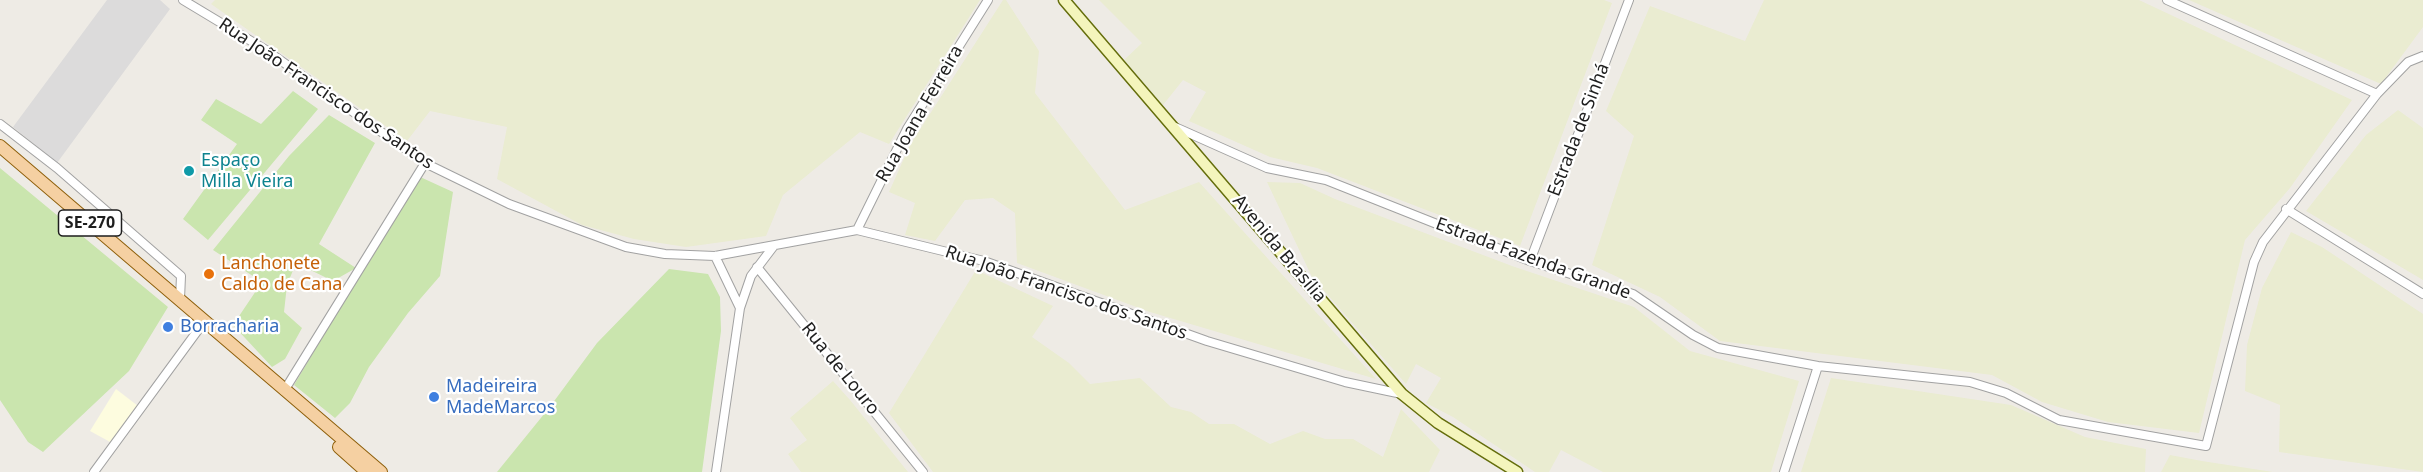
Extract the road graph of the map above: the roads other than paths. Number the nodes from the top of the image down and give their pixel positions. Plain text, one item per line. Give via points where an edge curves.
1 (183, 0) edge
2 (988, 0) edge
3 (1064, 0) edge
4 (1629, 0) edge
5 (2168, 0) edge
6 (2423, 56) edge
7 (2377, 94) junction
8 (0, 124) edge
9 (1174, 126) junction
10 (0, 146) edge
11 (0, 154) edge
12 (425, 163) junction
13 (2286, 209) junction
14 (856, 230) junction
15 (773, 247) junction
16 (715, 256) junction
17 (1530, 261) junction
18 (757, 267) junction
19 (2423, 294) edge
20 (180, 299) junction
21 (740, 308) junction
22 (201, 326) junction
23 (1818, 366) junction
24 (284, 391) junction
25 (1402, 394) junction
26 (94, 472) edge
27 (367, 472) edge
28 (381, 472) edge
29 (716, 472) edge
30 (923, 472) edge
31 (1517, 472) edge
32 (1784, 472) edge

1 - 12 street, Rua João Francisco dos Santos via 266,50
2 - 14 street, Rua Joana Ferreira via 907,129
3 - 9 main road, Avenida Brasília
4 - 17 street, Estrada de Sinhá
5 - 7 street
6 - 7 street via 2408,62
7 - 13 street
8 - 20 street via 181,276
9 - 17 street, Estrada Fazenda Grande via 1261,166 1326,180
9 - 25 main road, Avenida Brasília
10 - 20 main road, SE-270
11 - 22 main road, SE-270
12 - 16 street, Rua João Francisco dos Santos via 509,204 626,247 665,254
12 - 24 street
13 - 19 street
13 - 23 street, Estrada Fazenda Grande via 2254,262 2206,446 2059,420 2006,393 1970,382
14 - 15 street, Rua João Francisco dos Santos
14 - 25 street, Rua João Francisco dos Santos via 984,261 1207,341 1337,381
15 - 16 street, Rua João Francisco dos Santos
15 - 18 street
16 - 21 street
17 - 23 street, Estrada Fazenda Grande via 1642,298 1718,348
18 - 21 street
18 - 30 street, Rua de Louro
20 - 24 main road, SE-270
21 - 29 street
22 - 26 street
22 - 27 main road, SE-270
23 - 32 street
24 - 28 main road, SE-270
25 - 31 main road, Avenida Brasília via 1438,423

